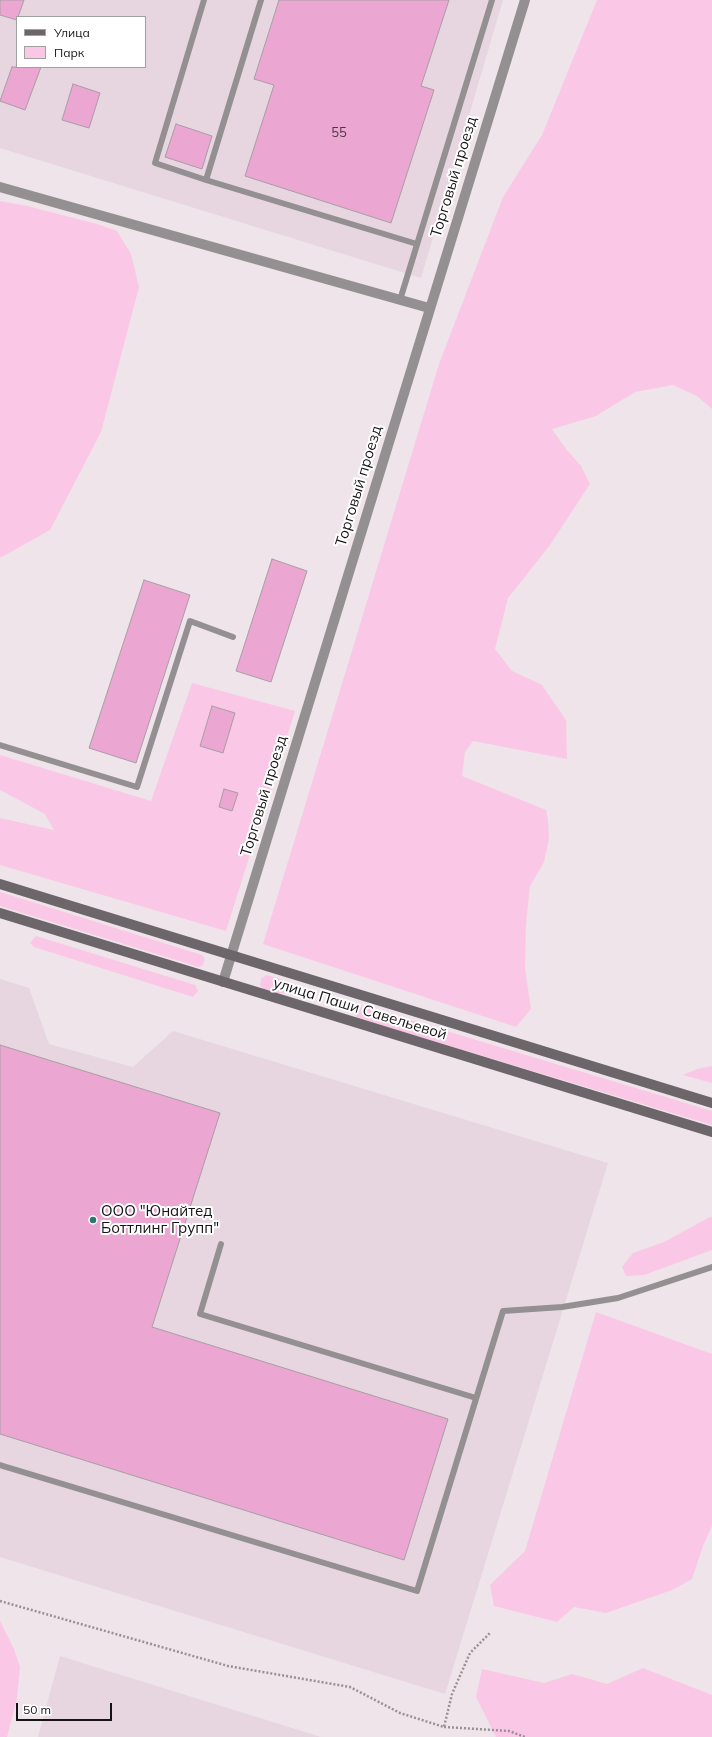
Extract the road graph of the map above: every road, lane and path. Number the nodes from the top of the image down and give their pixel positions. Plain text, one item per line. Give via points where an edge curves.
1 (204, 0) edge
2 (261, 0) edge
3 (492, 0) edge
4 (525, 0) edge
5 (206, 180) junction
6 (0, 187) edge
7 (417, 244) junction
8 (400, 300) junction
9 (429, 308) junction
10 (233, 637) dead end
11 (0, 745) edge
12 (0, 884) edge
13 (0, 913) edge
14 (231, 955) junction
15 (223, 982) junction
16 (712, 1103) edge
17 (712, 1132) edge
18 (221, 1244) dead end
19 (712, 1267) edge
20 (476, 1398) junction
21 (0, 1465) edge
22 (0, 1601) edge
23 (491, 1632) dead end
24 (444, 1727) junction
25 (525, 1737) edge

1 - 5 lane via 155,164
2 - 5 lane
3 - 7 lane
4 - 9 street, Торговый проезд
5 - 7 lane
6 - 8 street
7 - 8 lane
8 - 9 street
9 - 14 street, Торговый проезд
10 - 11 lane via 190,621 137,787
12 - 14 street, улица Паши Савельевой
13 - 15 street, улица Паши Савельевой
14 - 15 street, Торговый проезд
14 - 16 street, улица Паши Савельевой
15 - 17 street, улица Паши Савельевой
18 - 20 lane via 200,1314
19 - 20 lane via 618,1298 562,1307 503,1311
20 - 21 lane via 417,1591
22 - 24 path via 228,1666 350,1686 400,1713
23 - 24 path via 470,1653 452,1694
24 - 25 path via 509,1732

